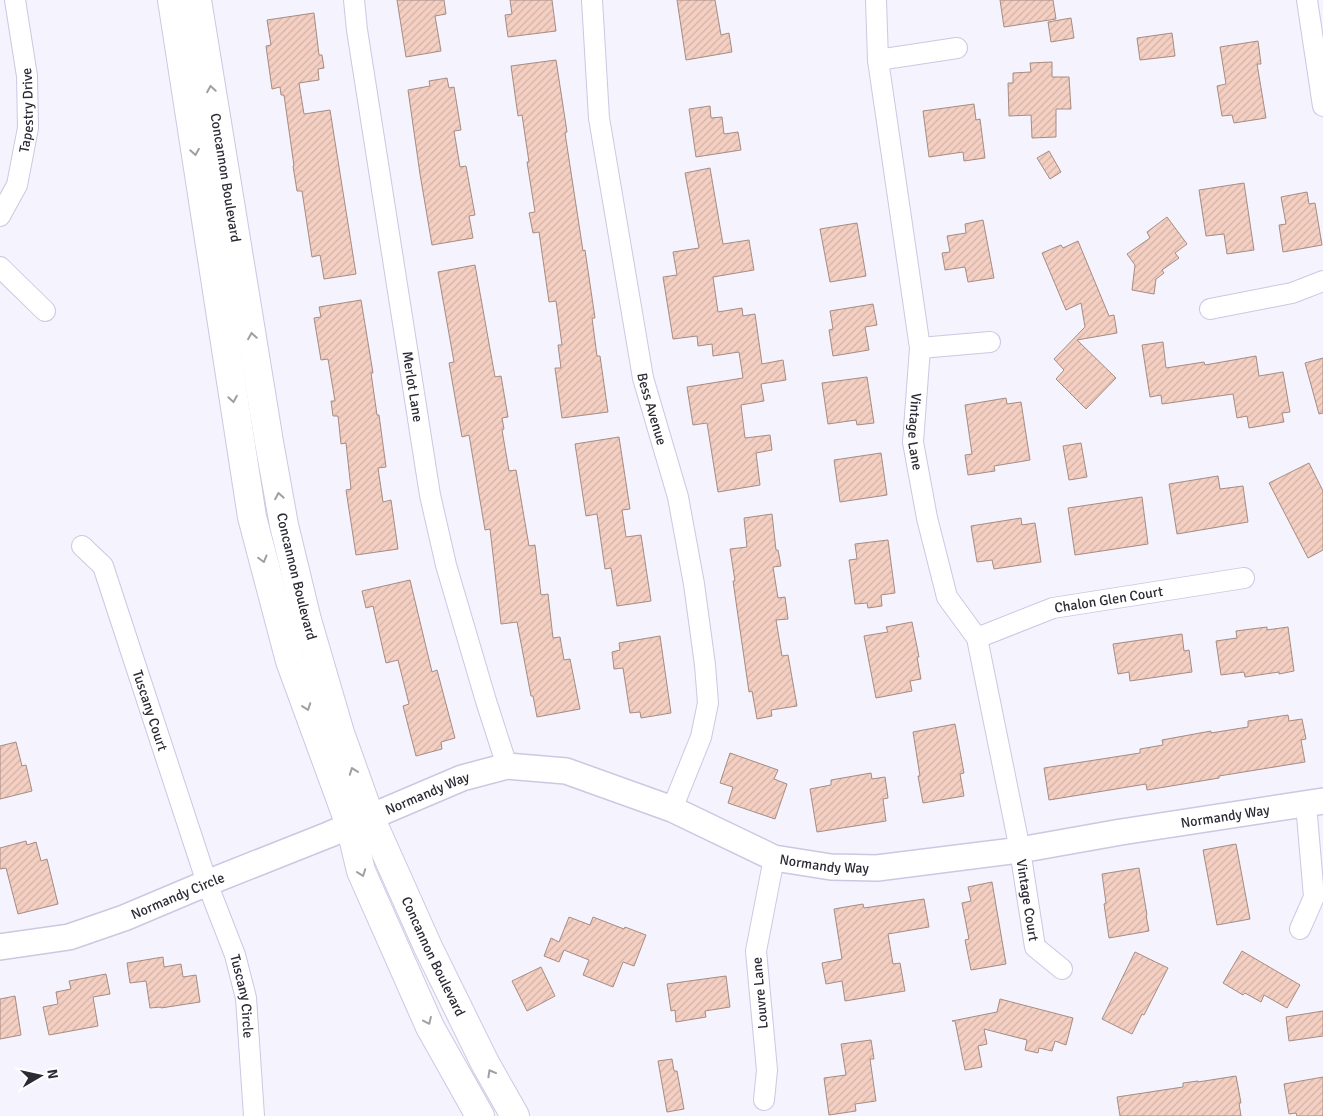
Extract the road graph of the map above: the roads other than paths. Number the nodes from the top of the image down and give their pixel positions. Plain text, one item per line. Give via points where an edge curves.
1 (15, 0) edge
2 (172, 0) edge
3 (197, 0) edge
4 (354, 0) edge
5 (592, 0) edge
6 (876, 0) edge
7 (1307, 0) edge
8 (957, 48) dead end
9 (878, 60) junction
10 (1323, 106) edge
11 (0, 216) edge
12 (0, 267) edge
13 (1323, 281) edge
14 (1210, 309) dead end
15 (45, 311) dead end
16 (990, 342) dead end
17 (920, 348) junction
18 (82, 546) dead end
19 (1244, 578) dead end
20 (977, 638) junction
21 (507, 766) junction
22 (1314, 802) edge
23 (672, 809) junction
24 (360, 821) junction
25 (1020, 850) junction
26 (774, 858) junction
27 (207, 883) junction
28 (1300, 929) dead end
29 (0, 947) edge
30 (1062, 969) dead end
31 (764, 1100) dead end
32 (254, 1116) edge
33 (480, 1116) edge
34 (515, 1116) edge

1 - 11 street, Tapestry Drive via 27,76 28,128 17,185
2 -> 24 main road, Concannon Boulevard via 252,517 290,661
24 -> 3 main road, Concannon Boulevard via 284,525
4 - 21 street, Merlot Lane via 430,495 446,565
5 - 23 street, Bess Avenue via 599,118 643,378 678,496 705,665 708,703 701,737
6 - 9 street, Vintage Lane
7 - 10 street
8 - 9 street
9 - 17 street, Vintage Lane
12 - 15 street
13 - 14 street via 1292,293
16 - 17 street
17 - 20 street, Vintage Lane via 913,442 927,518 947,597
18 - 27 street, Tuscany Court via 103,566
19 - 20 street, Chalon Glen Court via 1053,608
20 - 25 street, Vintage Lane
21 - 23 street, Normandy Way via 566,770
21 - 24 street, Normandy Way via 462,778
22 - 25 street, Normandy Way
22 - 28 street via 1314,897
23 - 26 street, Normandy Way
24 - 27 street, Normandy Circle
24 -> 33 main road, Concannon Boulevard via 361,871 430,1027
34 -> 24 main road, Concannon Boulevard
25 - 26 street, Normandy Way via 877,868 831,867
25 - 30 street, Vintage Court via 1035,946
26 - 31 street, Louvre Lane via 756,951 767,1070
27 - 29 street, Normandy Circle via 69,937
27 - 32 street, Tuscany Circle via 235,955 246,998

